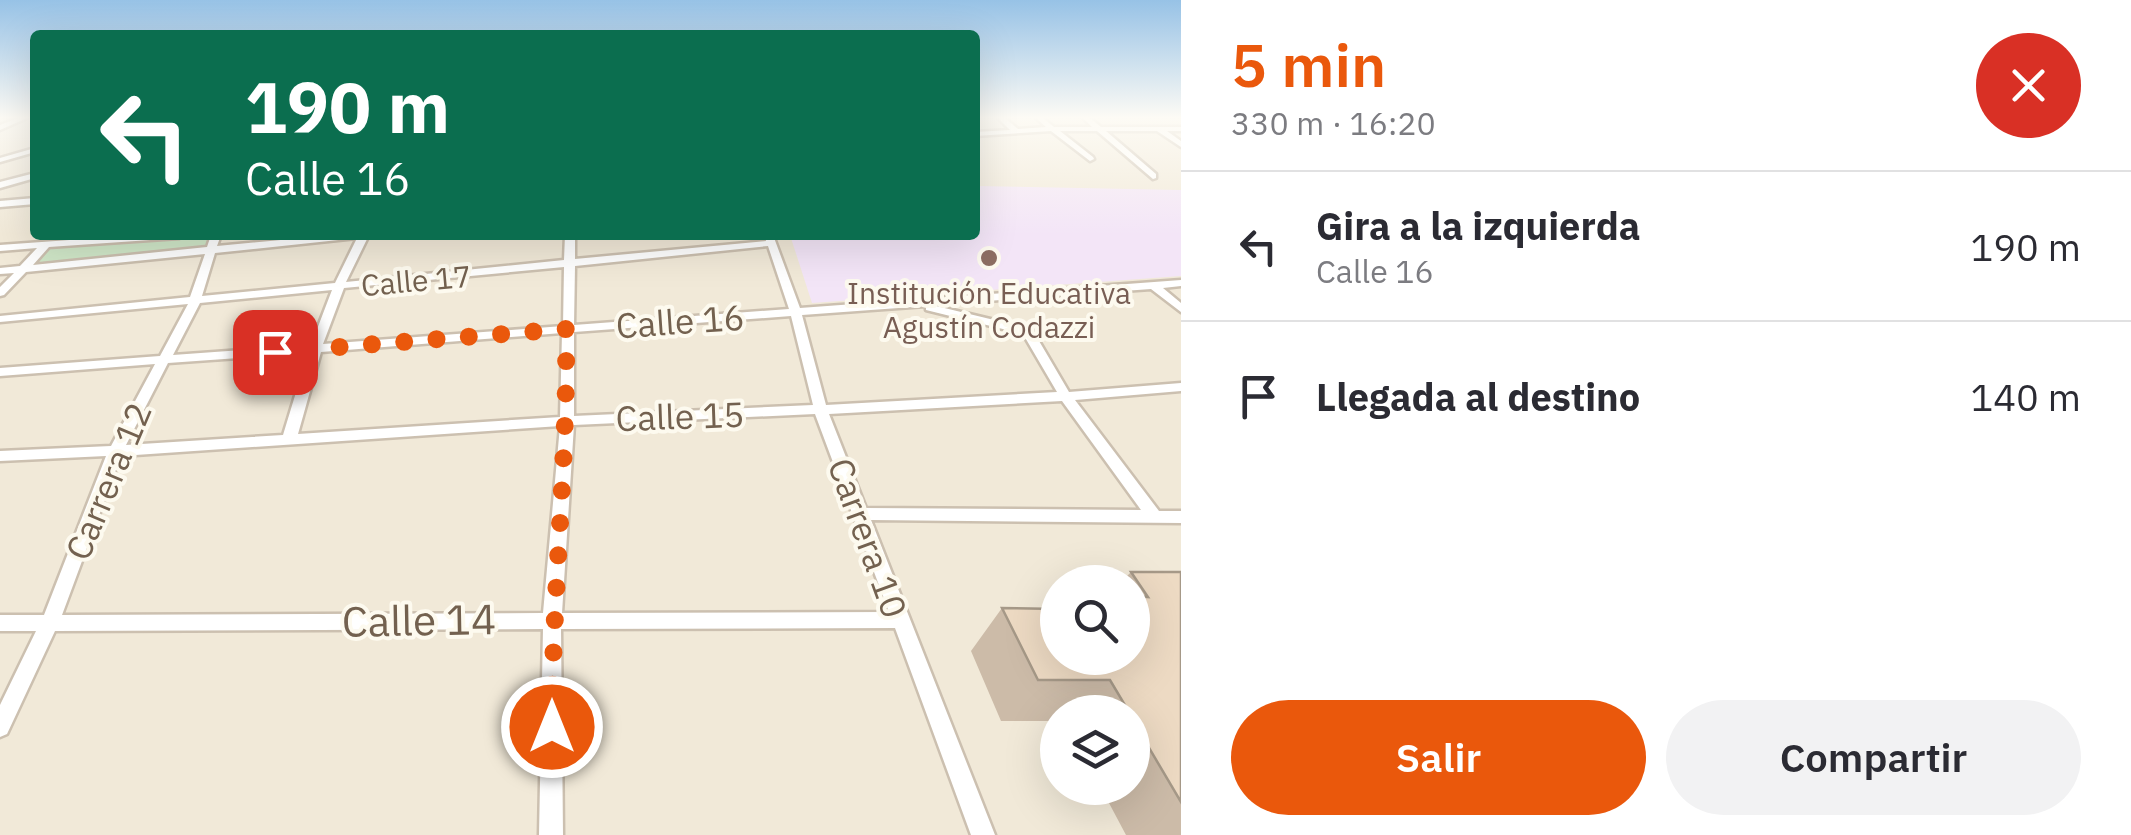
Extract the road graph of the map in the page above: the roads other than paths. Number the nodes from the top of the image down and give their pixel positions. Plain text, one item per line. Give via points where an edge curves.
1 (1087, 157) edge
2 (1131, 157) edge
3 (1090, 159) dead end
4 (30, 176) edge
5 (1153, 176) dead end
6 (0, 185) edge
7 (30, 201) edge
8 (0, 204) edge
9 (51, 240) edge
10 (112, 240) edge
11 (214, 240) edge
12 (316, 240) edge
13 (361, 240) edge
14 (570, 240) edge
15 (764, 240) edge
16 (771, 240) edge
17 (46, 245) junction
18 (0, 248) edge
19 (209, 251) junction
20 (569, 266) junction
21 (25, 268) junction
22 (0, 271) edge
23 (1181, 283) edge
24 (1152, 285) junction
25 (336, 287) junction
26 (0, 293) edge
27 (194, 303) junction
28 (915, 305) junction
29 (1181, 309) edge
30 (796, 313) junction
31 (0, 319) edge
32 (566, 329) junction
33 (313, 349) junction
34 (160, 362) junction
35 (0, 372) edge
36 (1181, 387) edge
37 (1066, 397) junction
38 (820, 411) junction
39 (567, 420) junction
40 (289, 440) junction
41 (115, 452) junction
42 (0, 456) edge
43 (861, 514) junction
44 (1154, 516) junction
45 (1181, 517) edge
46 (552, 619) junction
47 (898, 620) junction
48 (0, 623) edge
49 (49, 624) junction
50 (0, 727) edge
51 (551, 835) edge
52 (983, 835) edge

1 - 3 street
2 - 5 street
4 - 6 street
7 - 8 street
9 - 17 street
10 - 17 street
11 - 19 street, Carrera 12
12 - 19 street
13 - 25 street
14 - 20 street
15 - 20 street, Calle 17
16 - 30 street, Carrera 10
17 - 18 street
17 - 21 street
19 - 21 street
19 - 27 street, Carrera 12
20 - 25 street, Calle 17
20 - 32 street
21 - 22 street
21 - 26 street
23 - 24 street, Calle 16
24 - 28 street, Calle 16
24 - 29 street
25 - 27 street, Calle 17
25 - 33 street
27 - 31 street, Calle 17
27 - 34 street, Carrera 12
28 - 30 street, Calle 16
28 - 37 street via 1028,332
30 - 32 street, Calle 16
30 - 38 street, Carrera 10
32 - 33 street, Calle 16
32 - 39 street
33 - 34 street, Calle 16
33 - 40 street
34 - 35 street, Calle 16
34 - 41 street, Carrera 12
36 - 37 street, Calle 15
37 - 38 street, Calle 15
37 - 44 street
38 - 39 street, Calle 15
38 - 43 street, Carrera 10
39 - 40 street, Calle 15
39 - 46 street
40 - 41 street, Calle 15
41 - 42 street, Calle 15
41 - 49 street, Carrera 12
43 - 44 street
43 - 47 street, Carrera 10
44 - 45 street
46 - 47 street, Calle 14
46 - 49 street, Calle 14
46 - 51 street
47 - 52 street, Carrera 10
48 - 49 street, Calle 14
49 - 50 street, Carrera 12

